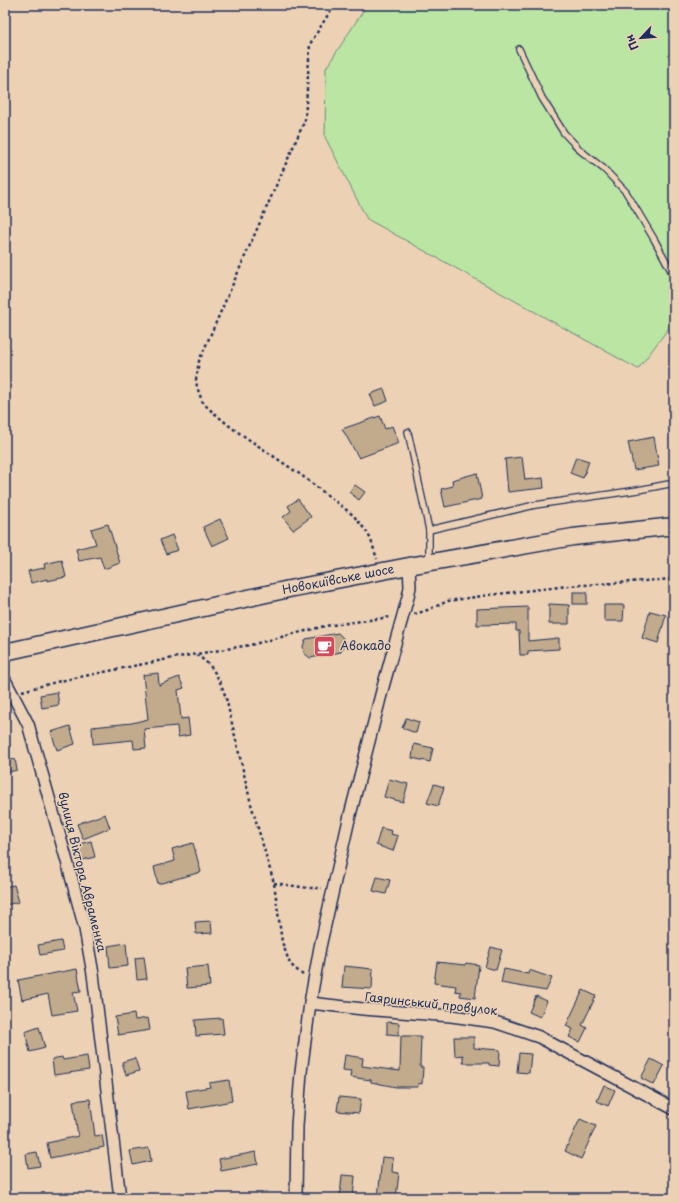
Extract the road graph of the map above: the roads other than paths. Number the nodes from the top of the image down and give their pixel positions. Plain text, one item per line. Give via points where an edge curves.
1 (520, 49) dead end
2 (674, 276) edge
3 (408, 432) dead end
4 (674, 483) edge
5 (674, 526) edge
6 (429, 530) junction
7 (429, 562) junction
8 (409, 566) junction
9 (5, 652) edge
10 (5, 680) edge
11 (310, 1003) junction
12 (674, 1109) edge
13 (120, 1198) edge
14 (296, 1198) edge

1 - 2 lane via 542,98 564,133 581,152 604,169 626,192
3 - 6 lane
4 - 6 lane via 535,505
5 - 7 main road, Новокиївське шосе via 573,537
6 - 7 lane
7 - 8 main road, Новокиївське шосе
8 - 9 main road, Новокиївське шосе via 190,610
8 - 11 street via 408,597 332,888
10 - 13 street, вулиця Віктора Авраменка via 24,714 35,746 85,929 96,995
11 - 12 street, Гаяринський провулок via 495,1022 539,1037
11 - 14 street via 298,1102

